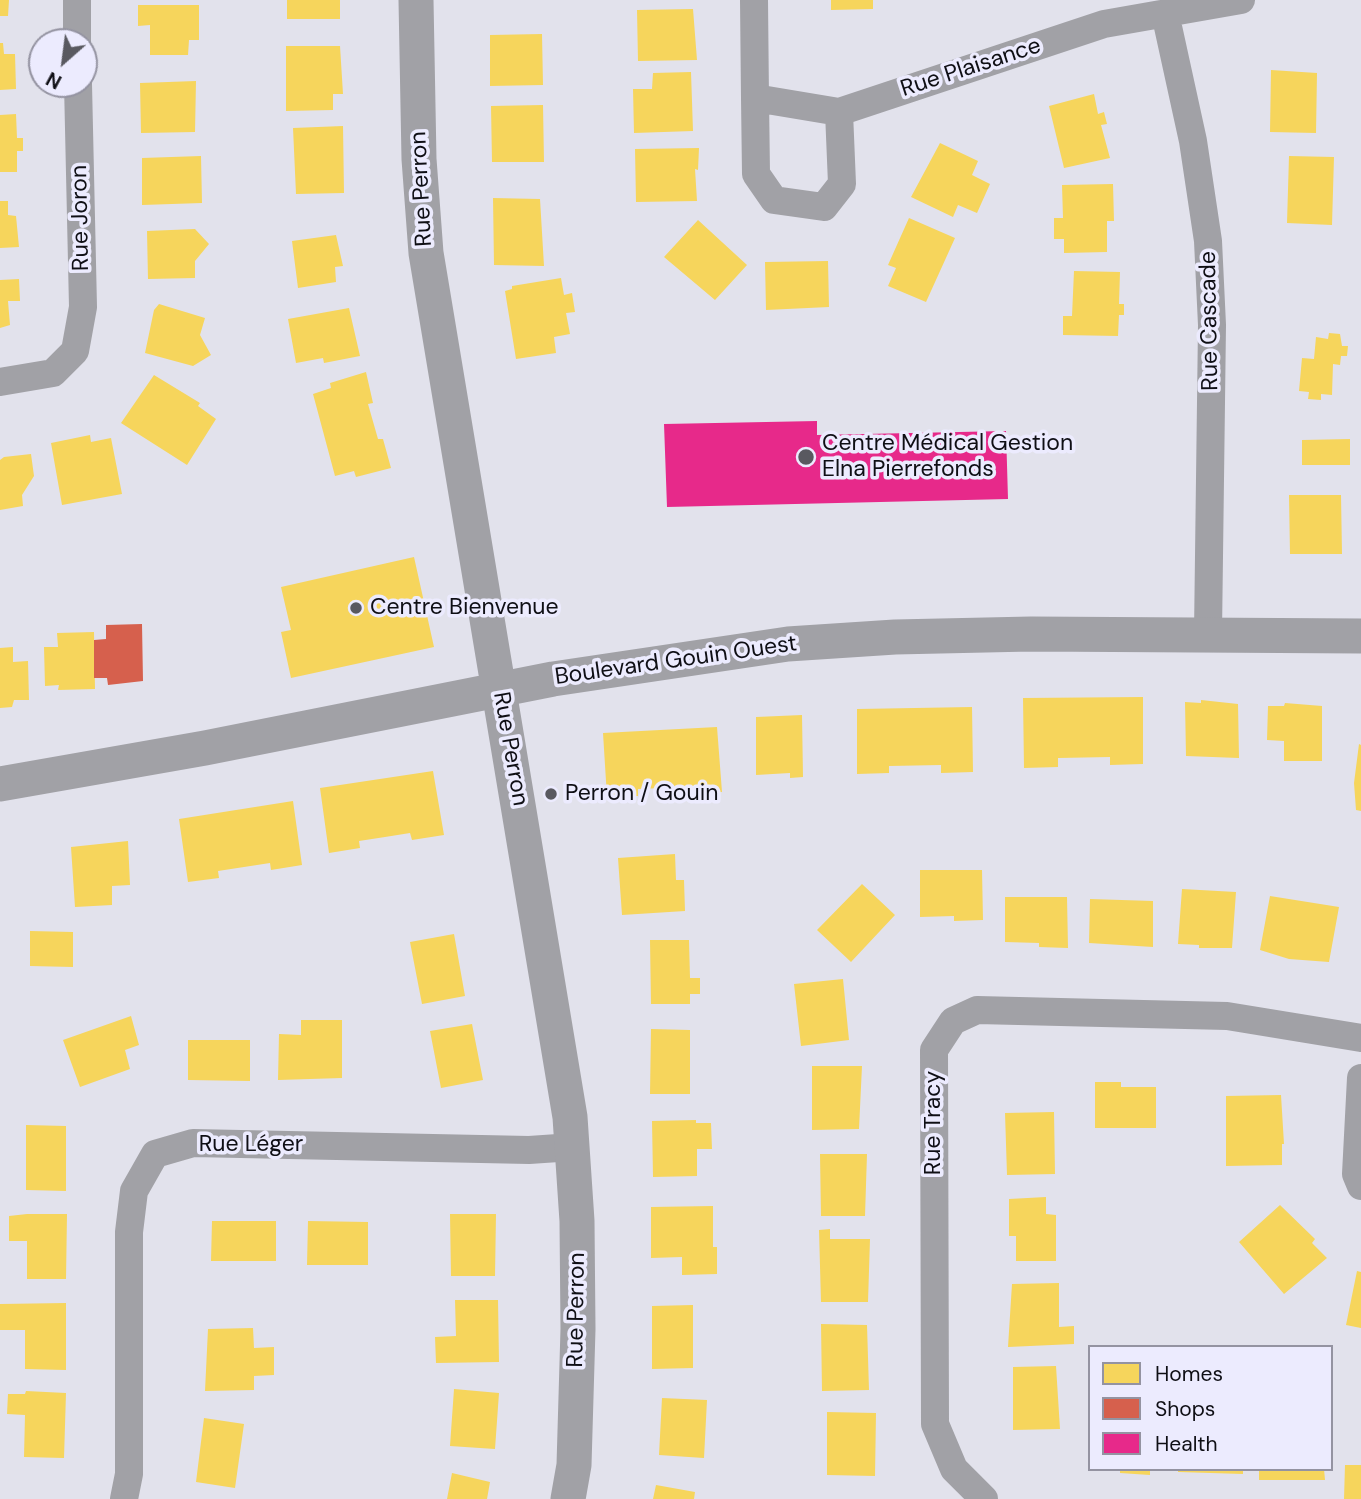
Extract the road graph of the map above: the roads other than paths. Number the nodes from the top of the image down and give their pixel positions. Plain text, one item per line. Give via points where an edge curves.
1 (76, 0) edge
2 (416, 0) edge
3 (754, 0) edge
4 (1241, 0) edge
5 (1102, 12) edge
6 (1165, 12) junction
7 (77, 28) edge
8 (78, 98) edge
9 (755, 98) junction
10 (839, 112) junction
11 (0, 382) edge
12 (1208, 633) junction
13 (1361, 636) edge
14 (499, 689) junction
15 (0, 783) edge
16 (1361, 1038) edge
17 (1361, 1078) edge
18 (573, 1147) junction
19 (1361, 1186) edge
20 (124, 1499) edge
21 (568, 1499) edge
22 (984, 1499) edge

1 - 7 street
2 - 14 street, Rue Perron via 426,253
3 - 9 street
4 - 6 street, Rue Plaisance
5 - 6 street, Rue Plaisance
5 - 10 street, Rue Plaisance
6 - 12 street, Rue Cascade via 1209,241
8 - 11 street, Rue Joron via 83,307 75,351 53,373
9 - 10 street, Rue Plaisance
9 - 10 street via 756,174 774,200 824,207 842,184
12 - 13 street, Boulevard Gouin Ouest
12 - 14 street, Boulevard Gouin Ouest via 821,640
14 - 15 street, Boulevard Gouin Ouest via 205,748
14 - 18 street, Rue Perron
16 - 22 street, Rue Tracy via 1227,1016 977,1010 953,1021 934,1050 935,1424 954,1469
17 - 19 street via 1356,1174
18 - 20 street, Rue Léger via 193,1143 155,1154 134,1191 128,1232 129,1474
18 - 21 street, Rue Perron via 578,1329 574,1465

